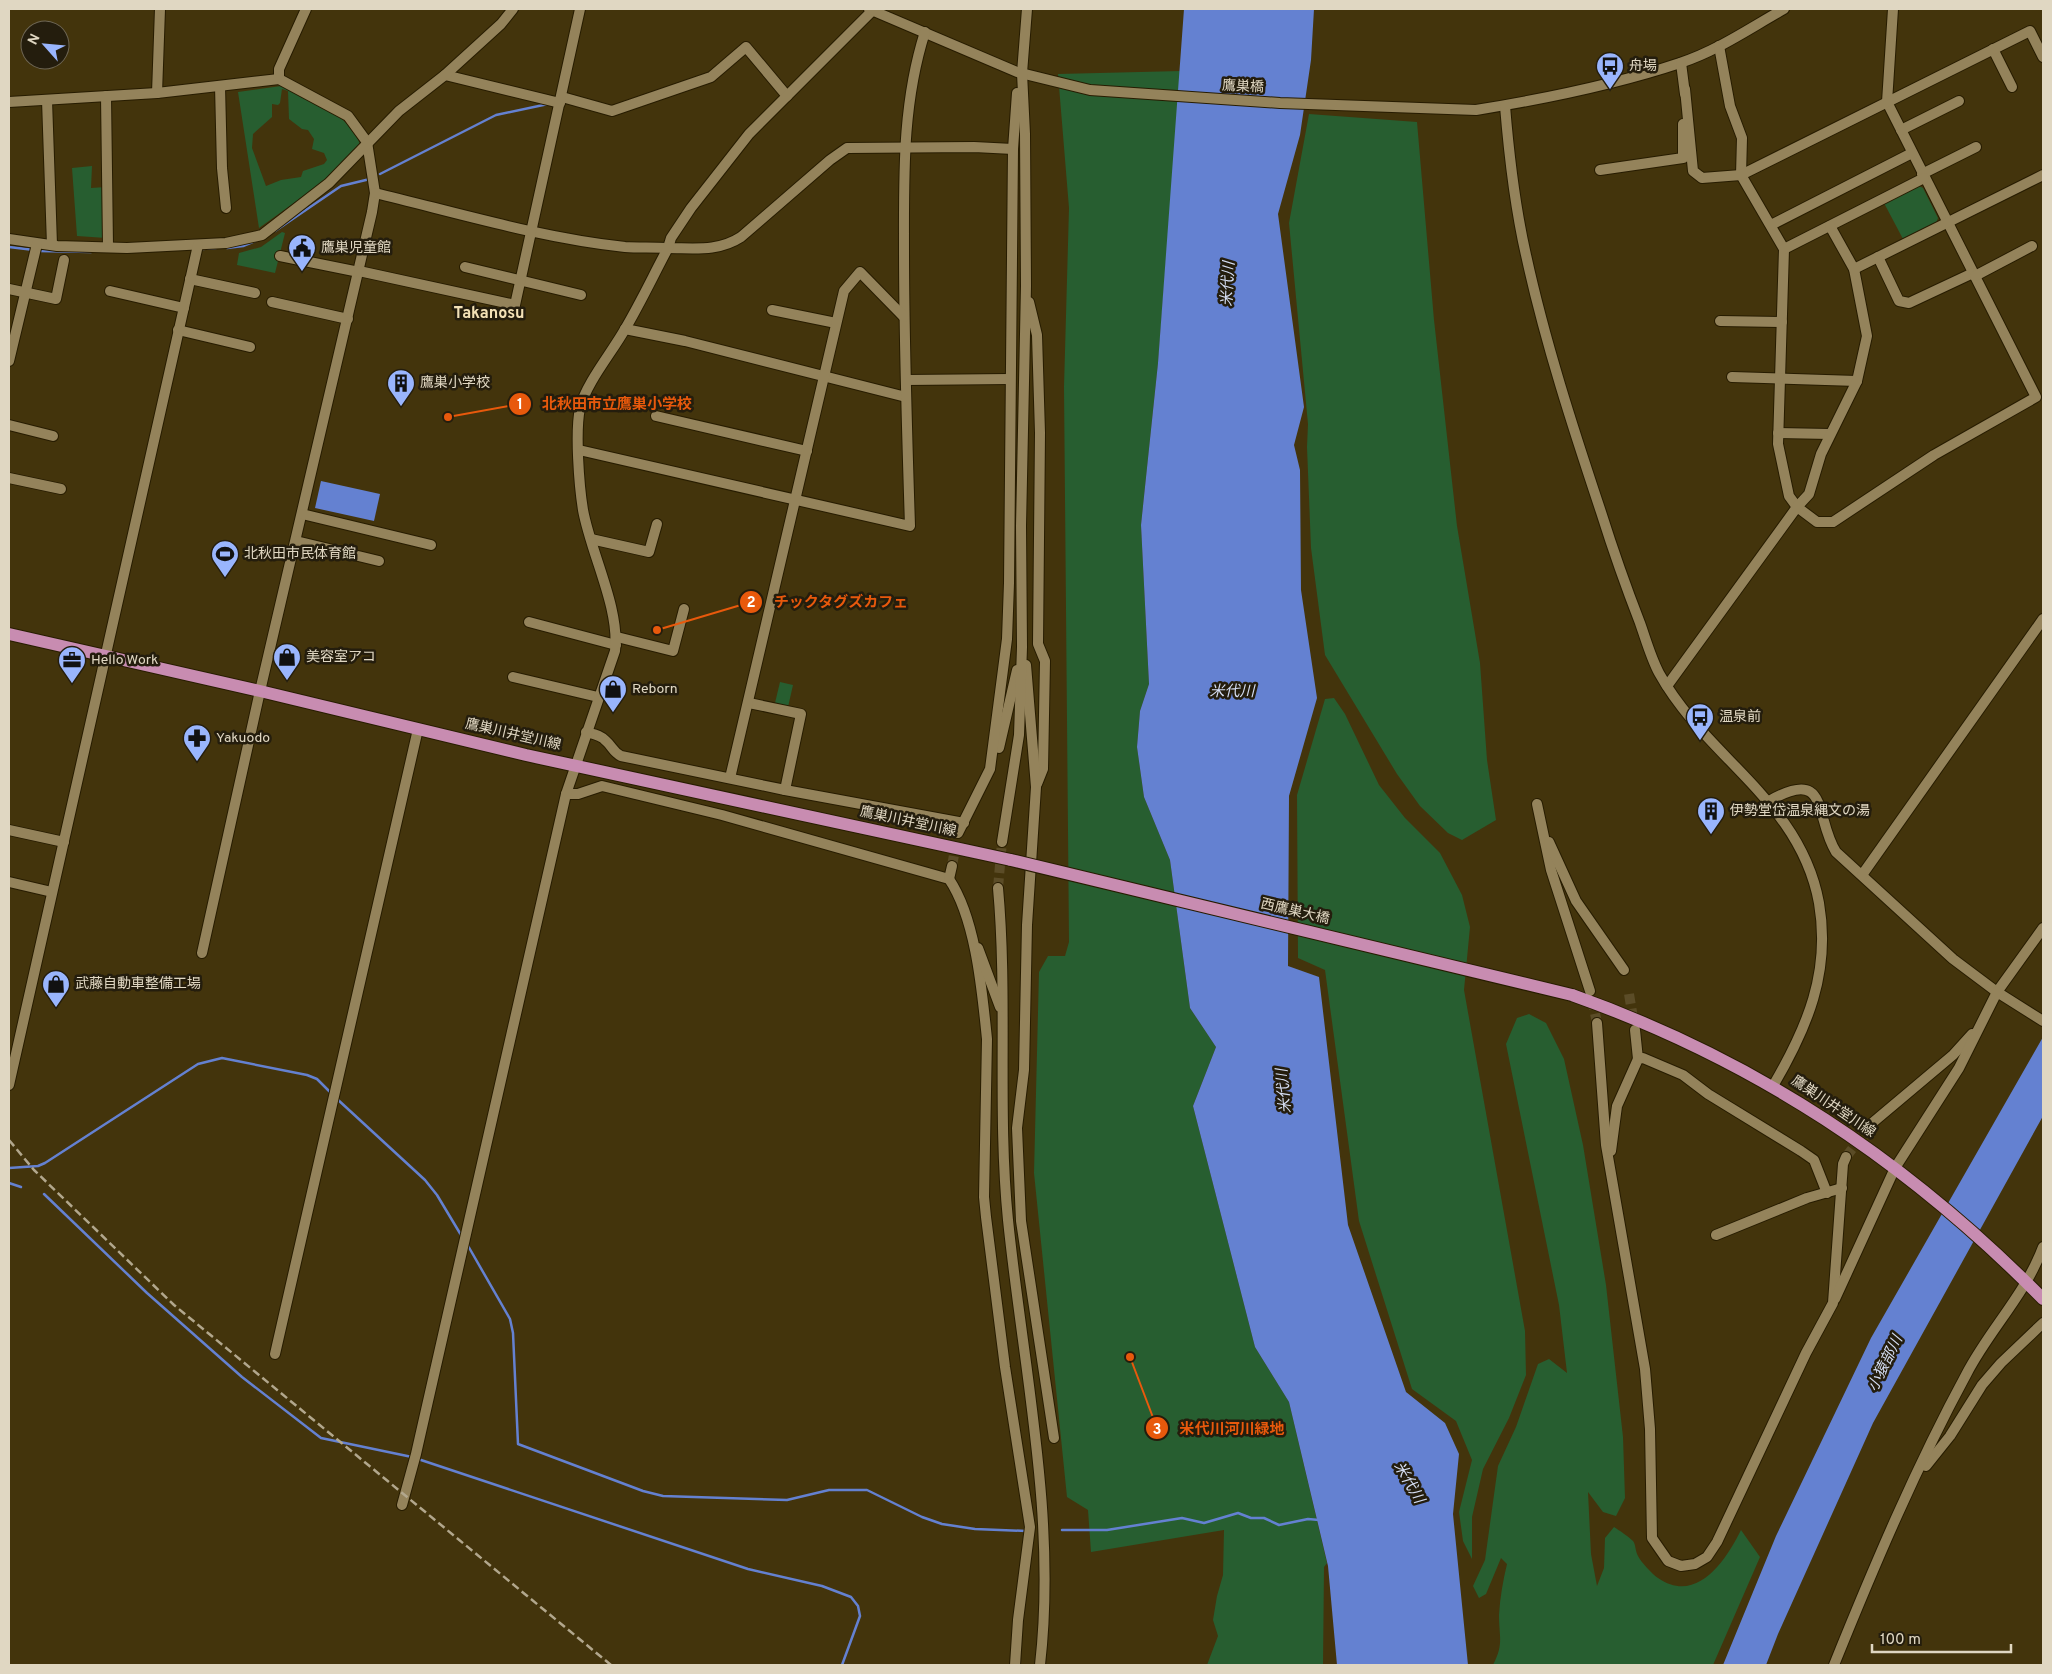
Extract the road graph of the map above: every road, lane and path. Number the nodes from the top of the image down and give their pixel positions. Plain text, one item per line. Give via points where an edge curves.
1 (160, 9) edge
2 (306, 9) edge
3 (513, 9) edge
4 (580, 9) edge
5 (872, 9) edge
6 (1027, 9) edge
7 (1784, 9) edge
8 (1893, 9) edge
9 (925, 32) junction
10 (1719, 46) junction
11 (1993, 49) junction
12 (2043, 57) edge
13 (1680, 63) junction
14 (1023, 73) junction
15 (445, 75) junction
16 (279, 79) junction
17 (220, 86) junction
18 (2012, 87) dead end
19 (1685, 88) junction
20 (157, 93) junction
21 (106, 96) junction
22 (787, 96) junction
23 (48, 100) junction
24 (561, 100) junction
25 (1959, 101) dead end
26 (9, 102) edge
27 (1888, 102) junction
28 (1505, 106) junction
29 (1901, 130) junction
30 (367, 142) junction
31 (1976, 147) dead end
32 (904, 148) junction
33 (1013, 149) junction
34 (1912, 153) junction
35 (1600, 170) dead end
36 (1741, 175) junction
37 (2043, 175) edge
38 (1923, 176) junction
39 (376, 193) junction
40 (226, 208) dead end
41 (1948, 223) junction
42 (1771, 225) junction
43 (1830, 226) junction
44 (532, 230) junction
45 (9, 239) edge
46 (37, 244) junction
47 (52, 245) junction
48 (198, 245) junction
49 (108, 246) junction
50 (2032, 246) dead end
51 (668, 248) junction
52 (1784, 249) junction
53 (280, 256) dead end
54 (1878, 258) junction
55 (64, 260) dead end
56 (465, 267) dead end
57 (1854, 269) junction
58 (359, 272) junction
59 (1974, 274) junction
60 (190, 278) junction
61 (518, 280) junction
62 (1026, 286) junction
63 (9, 289) edge
64 (110, 291) dead end
65 (25, 293) junction
66 (255, 293) dead end
67 (581, 295) dead end
68 (272, 302) dead end
69 (184, 308) junction
70 (772, 310) dead end
71 (904, 317) junction
72 (348, 319) junction
73 (1720, 322) dead end
74 (1782, 322) junction
75 (836, 323) junction
76 (625, 329) junction
77 (178, 330) junction
78 (250, 346) dead end
79 (10, 349) edge
80 (9, 361) edge
81 (825, 375) junction
82 (1732, 377) dead end
83 (1780, 377) junction
84 (1010, 378) junction
85 (906, 380) junction
86 (1857, 381) junction
87 (906, 397) junction
88 (656, 416) dead end
89 (9, 426) edge
90 (1778, 433) junction
91 (1830, 434) junction
92 (53, 436) dead end
93 (579, 450) junction
94 (807, 451) junction
95 (9, 478) edge
96 (61, 489) dead end
97 (794, 500) junction
98 (1797, 507) junction
99 (302, 514) junction
100 (657, 524) dead end
101 (591, 540) junction
102 (296, 541) junction
103 (430, 544) dead end
104 (379, 561) dead end
105 (684, 609) dead end
106 (2043, 619) edge
107 (529, 622) dead end
108 (9, 634) edge
109 (616, 641) junction
110 (1022, 647) junction
111 (106, 656) junction
112 (513, 677) dead end
113 (1667, 686) junction
114 (260, 691) junction
115 (598, 697) junction
116 (749, 703) junction
117 (418, 729) junction
118 (586, 732) junction
119 (575, 765) junction
120 (990, 770) junction
121 (730, 778) junction
122 (1036, 787) junction
123 (785, 790) junction
124 (566, 794) junction
125 (1769, 801) junction
126 (964, 823) junction
127 (9, 830) edge
128 (958, 833) tunnel mouth
129 (64, 842) junction
130 (1002, 842) tunnel mouth
131 (1011, 860) joint
132 (952, 866) tunnel mouth
133 (1862, 875) junction
134 (949, 879) junction
135 (9, 882) edge
136 (998, 888) tunnel mouth
137 (52, 892) junction
138 (971, 928) junction
139 (2043, 928) edge
140 (202, 953) dead end
141 (1624, 970) dead end
142 (1590, 991) tunnel mouth
143 (2000, 994) junction
144 (1572, 995) joint
145 (1004, 1017) junction
146 (1983, 1022) junction
147 (2043, 1022) edge
148 (1597, 1023) tunnel mouth
149 (1634, 1030) tunnel mouth
150 (1638, 1059) junction
151 (9, 1085) edge
152 (1773, 1086) junction
153 (1871, 1124) tunnel mouth
154 (1846, 1157) tunnel mouth
155 (1895, 1168) junction
156 (1842, 1188) junction
157 (1614, 1189) junction
158 (1826, 1193) junction
159 (1716, 1235) dead end
160 (2043, 1247) edge
161 (2023, 1278) junction
162 (2043, 1299) edge
163 (1833, 1303) junction
164 (2043, 1323) edge
165 (275, 1354) dead end
166 (1054, 1438) dead end
167 (1914, 1481) junction
168 (402, 1505) dead end
169 (1015, 1665) edge
170 (1040, 1665) edge
171 (1834, 1665) edge

1 - 20 street
2 - 16 street via 279,69
3 - 15 street
4 - 24 street
5 - 9 street, 鷹巣橋
5 - 22 street
6 - 14 street
7 - 10 street, 鷹巣橋
8 - 27 street
9 - 14 street, 鷹巣橋
9 - 32 street via 914,66
10 - 13 street, 鷹巣橋
10 - 36 street via 1730,106 1742,138
11 - 12 street via 2030,31
11 - 18 street
11 - 27 street
13 - 19 street
13 - 28 street, 鷹巣橋
14 - 28 street, 鷹巣橋 via 1118,93 1456,110
14 - 33 street
14 - 62 street
15 - 24 street
15 - 30 street via 399,110
16 - 17 street
16 - 30 street via 348,116
17 - 20 street
17 - 40 street
19 - 35 street via 1683,158
19 - 36 street via 1693,171 1702,178
20 - 21 street
21 - 23 street
21 - 49 street
22 - 24 street via 746,47 711,77 612,111
22 - 51 street via 719,170 671,238
23 - 26 street
23 - 47 street
24 - 44 street
25 - 29 street
27 - 29 street
27 - 36 street
28 - 113 street via 1525,253 1547,336 1621,574 1657,669
29 - 34 street
30 - 39 street
30 - 48 street via 329,182 262,235
31 - 38 street
32 - 33 street
32 - 51 street via 847,148 729,244 713,249
32 - 71 street
33 - 84 street
34 - 38 street
34 - 42 street
36 - 42 street
37 - 41 street
38 - 41 street
38 - 43 street
39 - 44 street
39 - 58 street
41 - 54 street
41 - 59 street
42 - 52 street
43 - 52 street
43 - 57 street
44 - 51 street via 627,247
44 - 61 street
45 - 46 street
46 - 47 street
46 - 65 street
47 - 49 street
48 - 49 street
48 - 60 street
50 - 59 street
51 - 76 street
52 - 74 street
53 - 58 street
54 - 57 street
54 - 59 street via 1899,301 1903,303
55 - 65 street via 56,299
56 - 61 street
57 - 86 street via 1867,336
58 - 61 street via 515,304
58 - 72 street
59 - 98 street via 2036,397 1934,455 1833,522 1817,522
60 - 66 street
60 - 69 street
61 - 67 street
62 - 110 street
62 - 122 street via 1037,335 1040,433 1038,644 1045,661 1043,768
63 - 65 street
64 - 69 street
65 - 79 street
68 - 72 street
69 - 77 street
70 - 75 street
71 - 75 street via 860,272 844,291
71 - 85 street
72 - 99 street
73 - 74 street
74 - 83 street
75 - 81 street
76 - 81 street
76 - 93 street via 580,408
77 - 78 street
77 - 111 street
79 - 80 street
81 - 87 street
81 - 94 street
82 - 83 street
83 - 86 street
83 - 90 street
84 - 85 street
84 - 120 street via 1007,630
85 - 87 street
86 - 91 street
87 - 97 street via 910,526
88 - 94 street
89 - 92 street
90 - 91 street
90 - 98 street via 1789,496
91 - 98 street via 1809,494
93 - 97 street
93 - 101 street via 583,510
94 - 97 street
95 - 96 street
97 - 116 street
98 - 113 street
99 - 102 street
99 - 103 street
100 - 101 street via 649,552
101 - 109 street
102 - 104 street
102 - 114 street
105 - 109 street via 673,651
106 - 133 street
107 - 109 street
108 - 111 main road, 鷹巣川井堂川線
109 - 115 street via 610,671
110 - 120 street via 998,753
110 - 122 street via 1028,672
110 - 130 street via 1019,735
111 - 114 main road, 鷹巣川井堂川線
111 - 129 street
112 - 115 street
113 - 125 street via 1724,758
114 - 117 main road, 鷹巣川井堂川線
114 - 140 street
115 - 118 street
116 - 121 street
116 - 123 street via 801,714
117 - 119 main road, 鷹巣川井堂川線
117 - 165 street
118 - 119 street
118 - 121 street via 600,736 621,756
119 - 124 street
119 - 131 main road, 鷹巣川井堂川線
120 - 126 street
121 - 123 street
122 - 166 street via 1027,925 1024,1070 1017,1128 1021,1221
123 - 126 street
124 - 134 street via 578,794 602,786 722,815
124 - 168 street
125 - 133 street via 1800,787 1811,792 1818,802 1829,841 1836,852
125 - 152 street via 1789,826 1802,854 1819,903 1821,932 1820,973 1812,1012 1797,1046
126 - 128 street
127 - 129 street
129 - 137 street
131 - 144 main road, 西鷹巣大橋, bridge
132 - 134 street
133 - 143 street via 1953,959
134 - 138 street via 960,895
135 - 137 street
136 - 145 street
137 - 151 street
138 - 145 street
138 - 169 street via 987,1039 984,1198 1030,1527
139 - 143 street
141 - 142 street via 1576,901 1546,834 1537,804 1551,870
143 - 146 street
143 - 147 street
144 - 152 main road, 鷹巣川井堂川線 via 1678,1037
145 - 170 street via 1003,1157 1038,1466 1044,1609
146 - 153 street via 1953,1055
146 - 155 street via 1959,1068
148 - 157 street via 1606,1146
149 - 150 street
150 - 157 street via 1617,1106 1611,1150
150 - 158 street via 1651,1060 1683,1075 1814,1160
152 - 155 main road, 鷹巣川井堂川線 via 1834,1123
154 - 156 street
155 - 161 main road, 鷹巣川井堂川線
155 - 163 street
156 - 158 street
156 - 163 street
157 - 163 street via 1645,1369 1650,1429 1652,1538 1668,1561 1681,1566 1695,1564 1707,1556 1717,1542
158 - 159 street
160 - 161 street
161 - 162 main road, 鷹巣川井堂川線
161 - 167 street via 1967,1372
164 - 167 street via 1982,1386 1950,1436
167 - 171 street via 1883,1545

